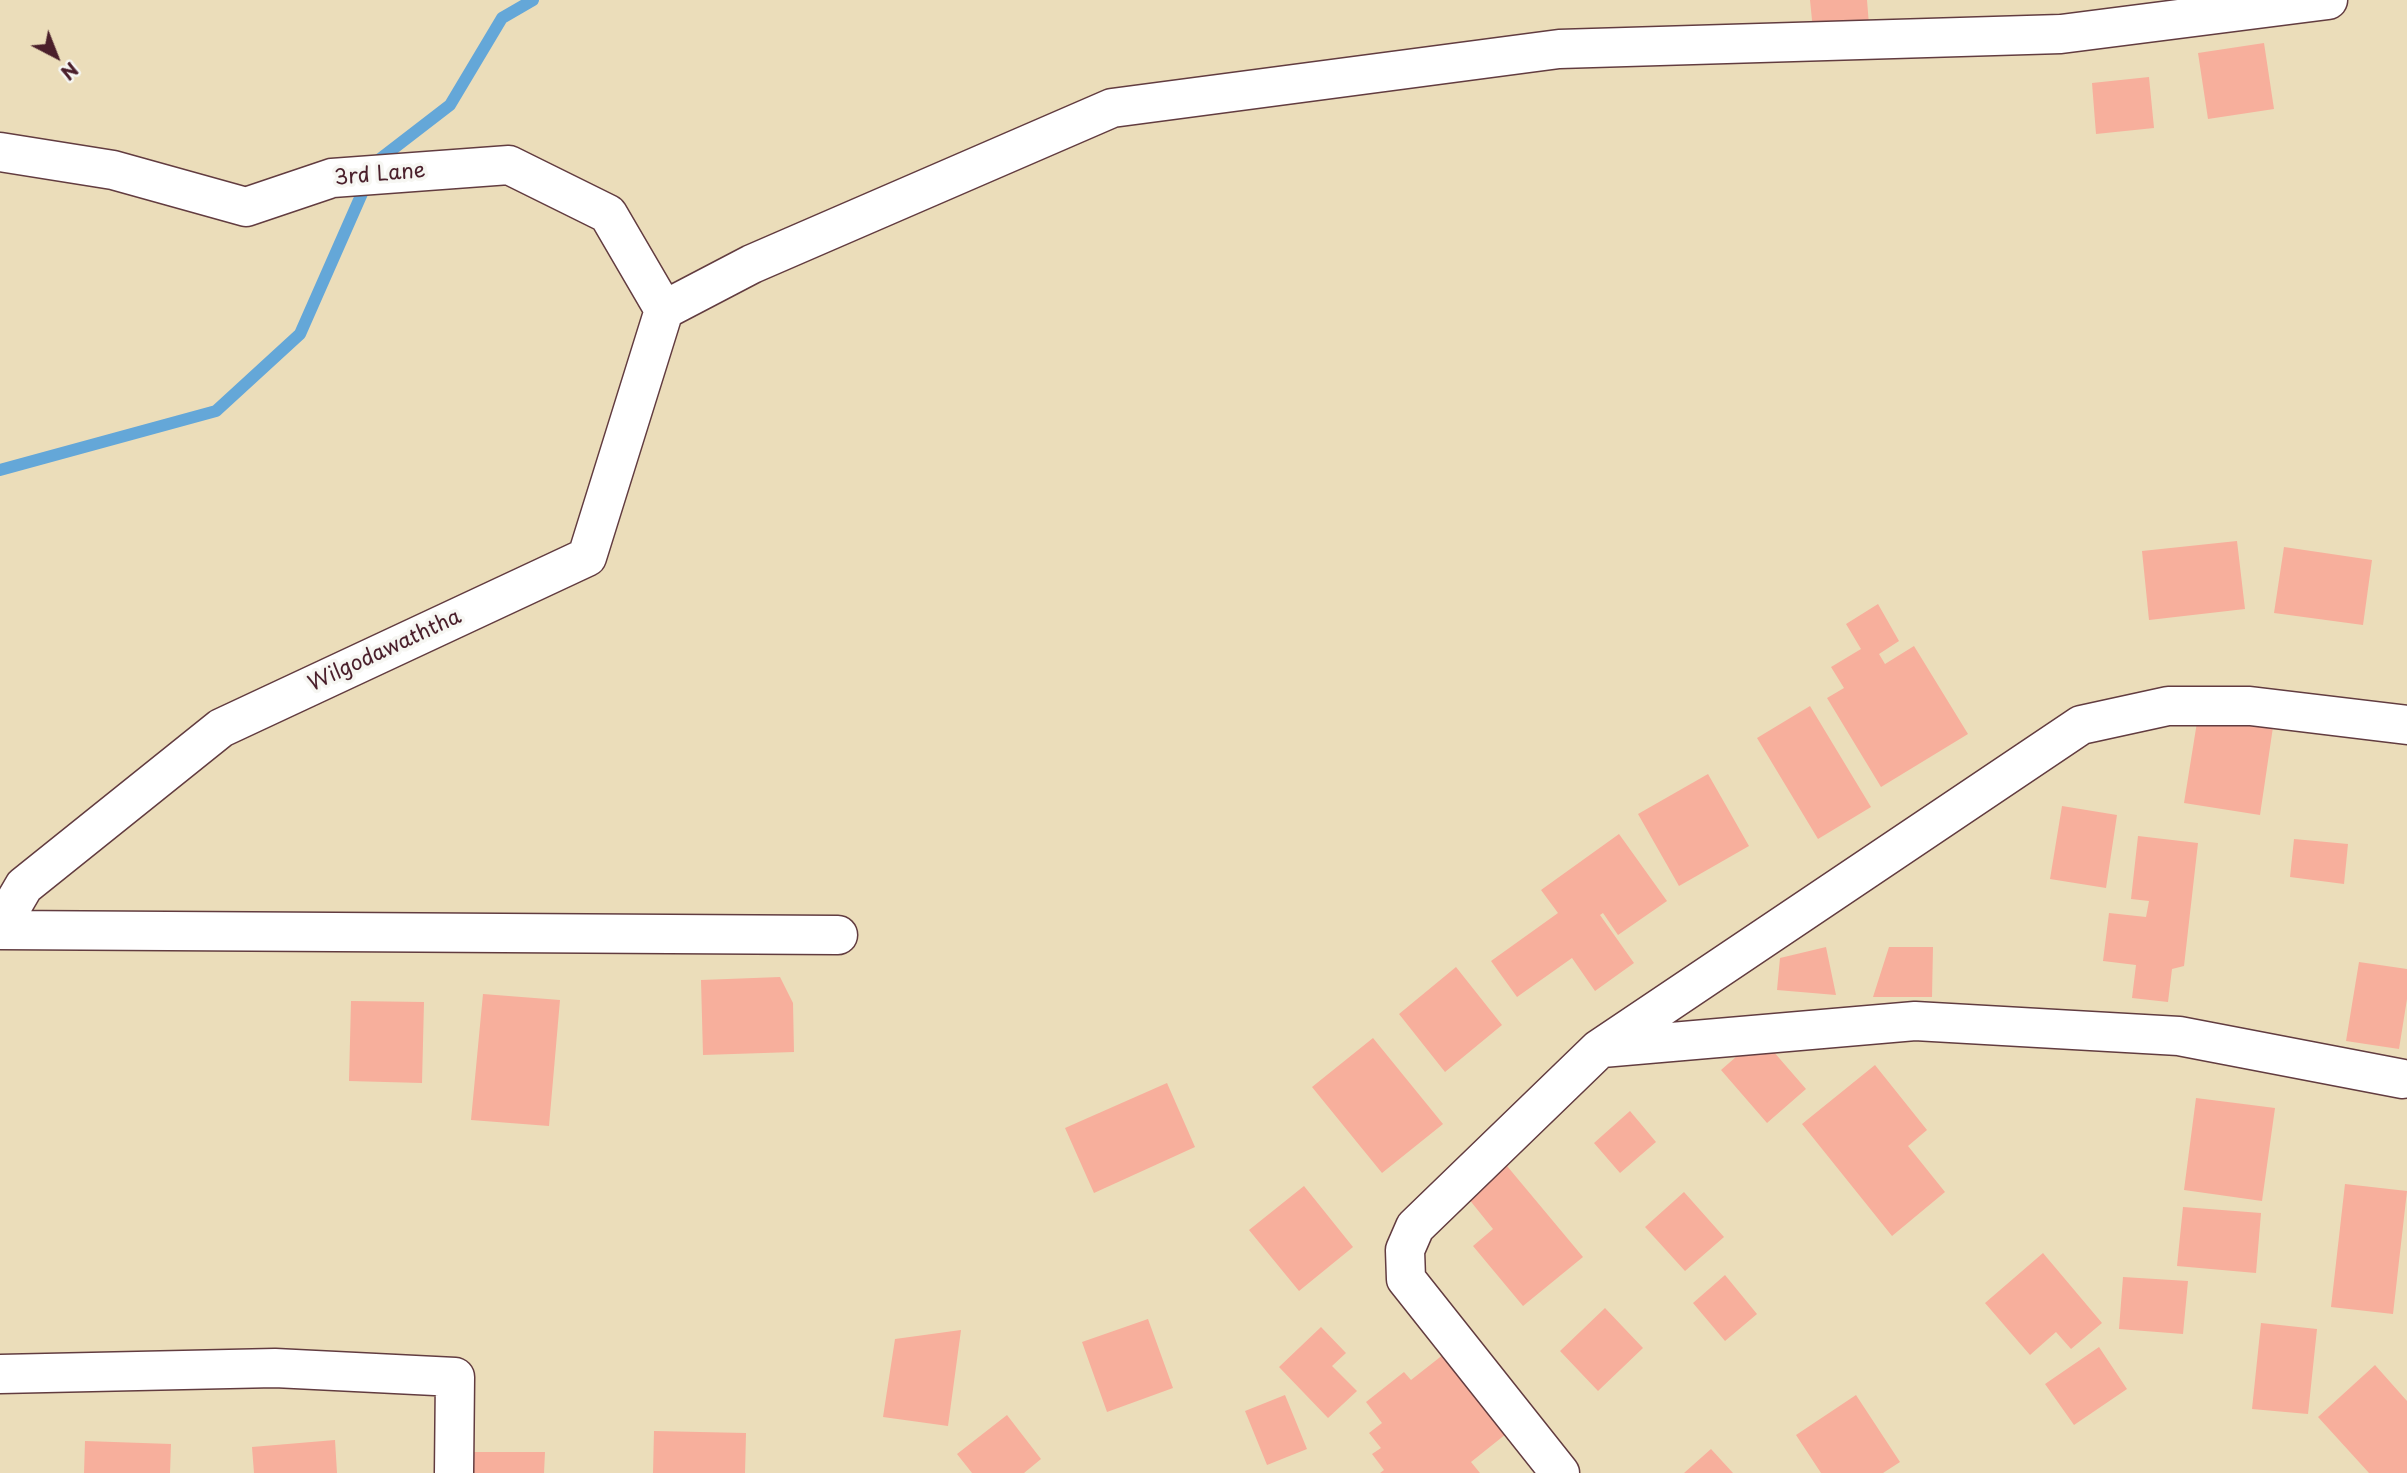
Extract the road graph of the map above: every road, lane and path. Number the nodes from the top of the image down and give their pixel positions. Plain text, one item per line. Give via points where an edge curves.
1 (2328, 0) edge
2 (0, 152) edge
3 (664, 310) junction
4 (2407, 724) edge
5 (0, 929) edge
6 (838, 935) dead end
7 (1599, 1049) junction
8 (2403, 1079) dead end
9 (0, 1374) edge
10 (454, 1473) edge
11 (1560, 1473) edge

1 - 3 street via 2061,34 1559,49 1112,108 752,264
2 - 3 street, 3rd Lane via 113,170 246,207 332,177 509,165 608,214
3 - 5 street, Wilgodawaththa via 587,557 221,728 23,886
4 - 7 street via 2237,706 2168,706 2081,725
5 - 6 street
7 - 8 street via 1915,1021 2179,1035
7 - 11 street via 1415,1227 1405,1250 1406,1279
9 - 10 street via 275,1368 455,1377

